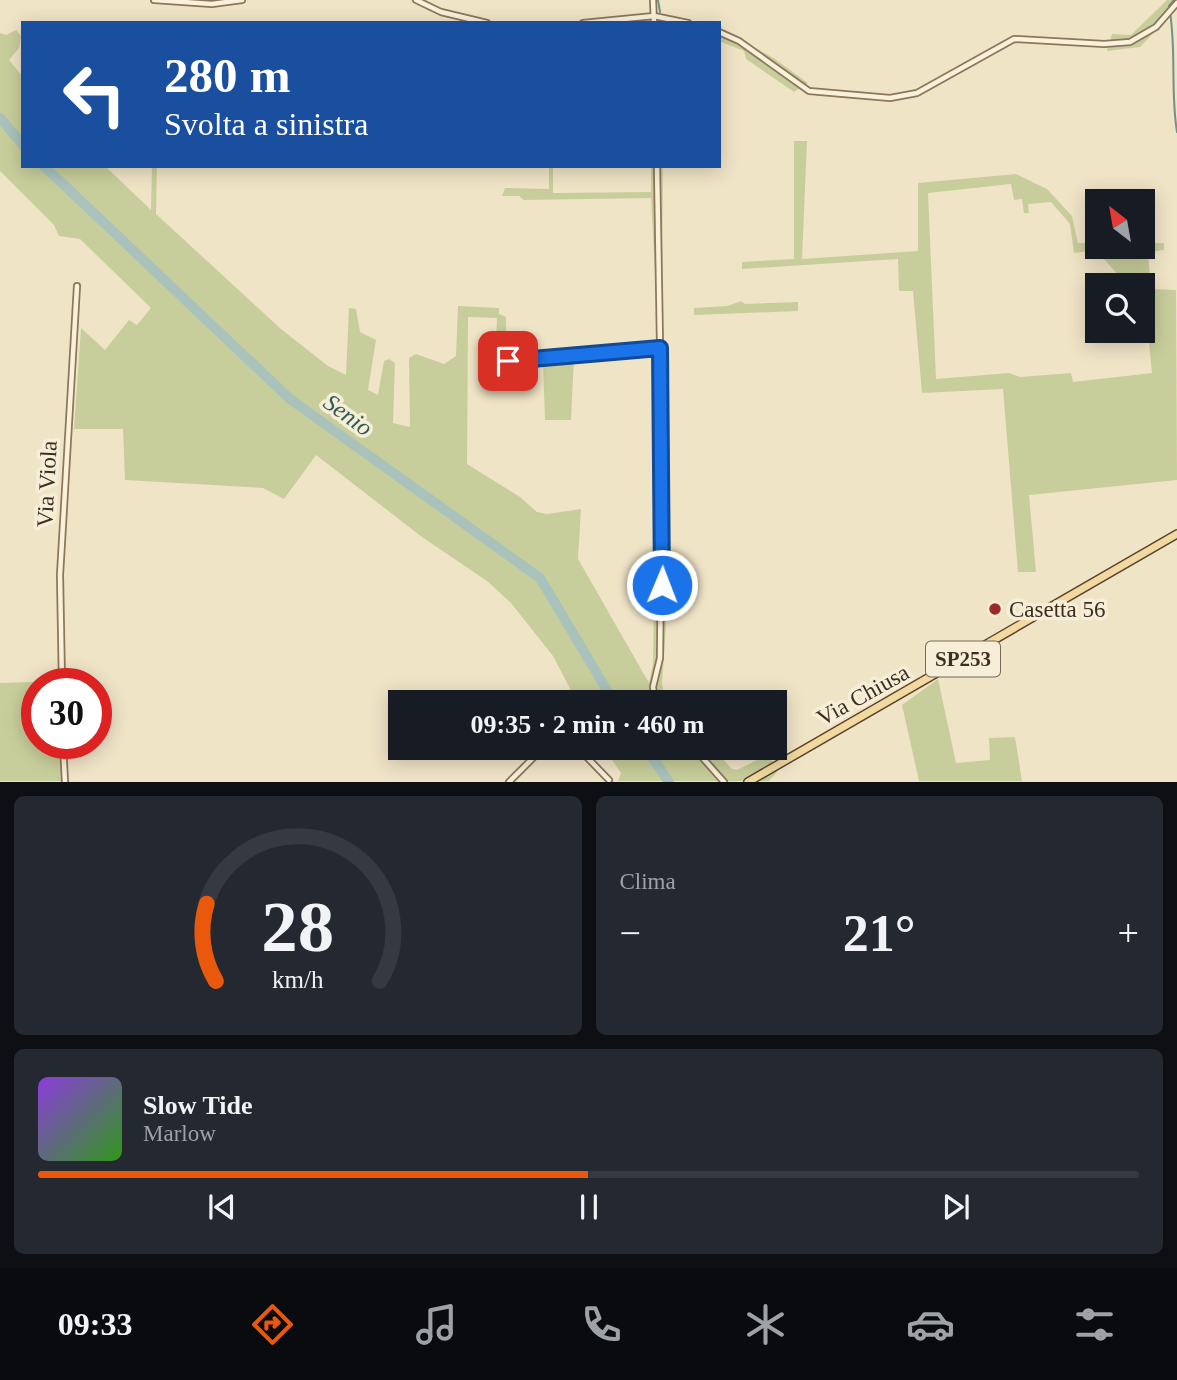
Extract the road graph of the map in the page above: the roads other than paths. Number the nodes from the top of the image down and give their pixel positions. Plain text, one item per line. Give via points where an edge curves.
1 (154, 0) edge
2 (242, 0) edge
3 (416, 0) edge
4 (653, 0) edge
5 (1177, 3) edge
6 (654, 16) junction
7 (479, 21) edge
8 (603, 21) edge
9 (654, 21) edge
10 (678, 21) edge
11 (721, 33) edge
12 (657, 168) edge
13 (77, 286) dead end
14 (660, 348) junction
15 (508, 361) dead end
16 (1177, 534) edge
17 (62, 668) edge
18 (653, 690) edge
19 (64, 759) edge
20 (531, 760) edge
21 (590, 760) edge
22 (704, 760) edge
23 (609, 780) dead end
24 (65, 782) edge
25 (509, 782) edge
26 (723, 782) edge
27 (748, 782) edge

1 - 2 street via 212,4
3 - 7 street
4 - 6 street
5 - 11 street via 1156,27 1130,42 1014,39 917,93 890,97 809,91
6 - 8 street
6 - 9 street
6 - 10 street
12 - 14 street
13 - 17 street, Via Viola via 60,575
14 - 15 street
14 - 18 street via 662,575 660,658
16 - 27 main road, Via Chiusa / SP253
19 - 24 street
20 - 25 street
21 - 23 street
22 - 26 street

